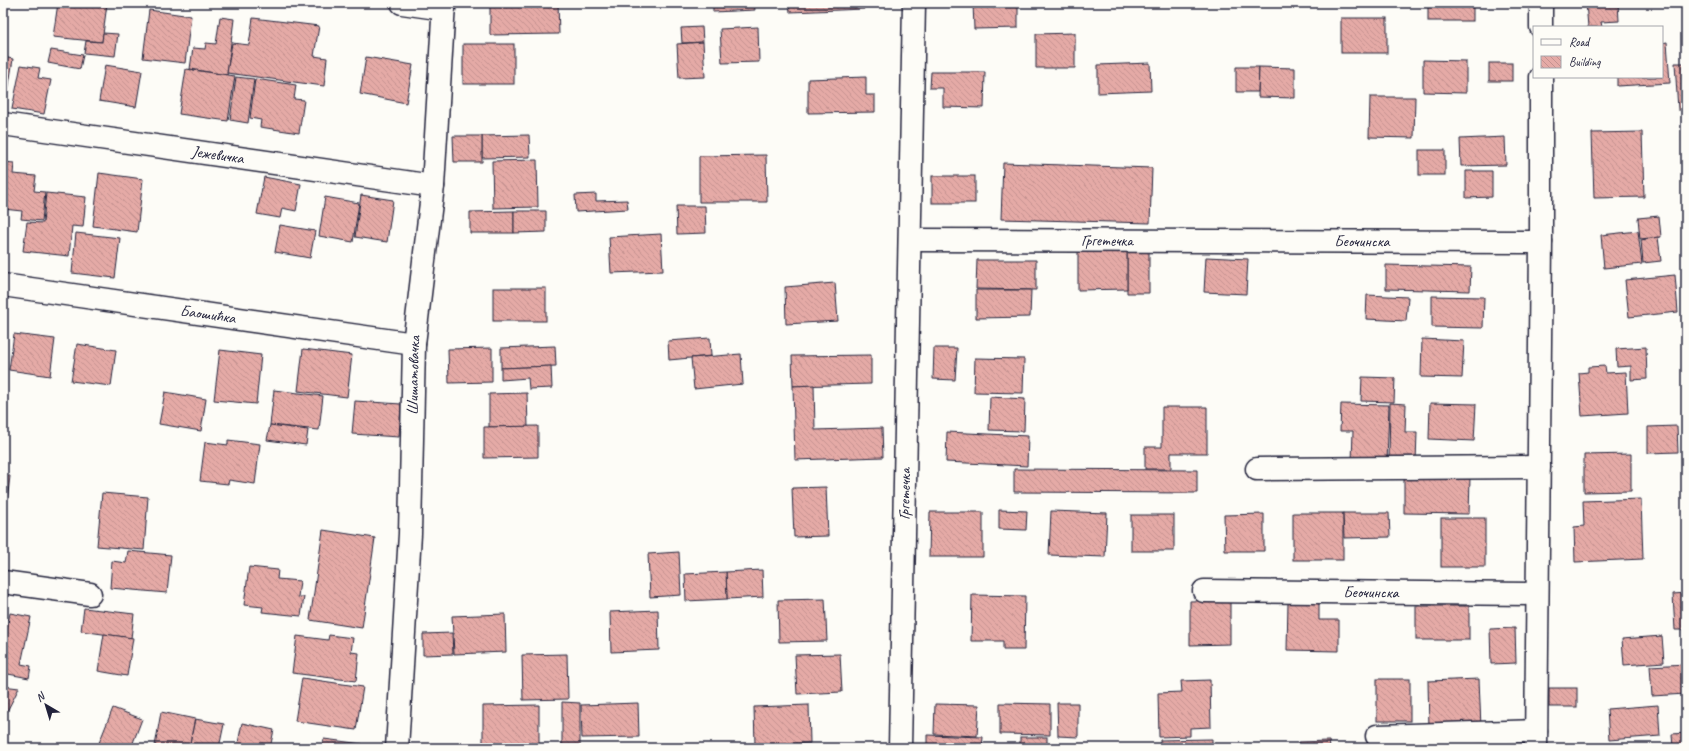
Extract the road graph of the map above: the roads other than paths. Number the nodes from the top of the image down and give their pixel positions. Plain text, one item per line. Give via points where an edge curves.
1 (402, 3) edge
2 (914, 3) edge
3 (1541, 3) edge
4 (444, 6) edge
5 (1541, 26) edge
6 (1541, 78) edge
7 (3, 124) edge
8 (433, 186) junction
9 (910, 240) junction
10 (1183, 241) joint
11 (1541, 242) junction
12 (3, 285) edge
13 (414, 344) junction
14 (1539, 467) junction
15 (1257, 469) dead end
16 (3, 582) edge
17 (1204, 591) dead end
18 (90, 594) dead end
19 (1537, 594) junction
20 (1377, 736) dead end
21 (1536, 740) edge
22 (397, 748) edge
23 (900, 748) edge

1 - 4 street
2 - 9 street, Гргетечка
3 - 5 street
4 - 8 street, Шишатовачка
6 - 11 street
7 - 8 street, Јежевичка
8 - 13 street, Шишатовачка
9 - 10 street, Гргетечка
9 - 23 street, Гргетечка
10 - 11 street, Беочинска
11 - 14 street
12 - 13 street, Баошићка
13 - 22 street, Шишатовачка via 409,556
14 - 15 street
14 - 19 street
16 - 18 street
17 - 19 street, Беочинска
19 - 21 street
20 - 21 street

